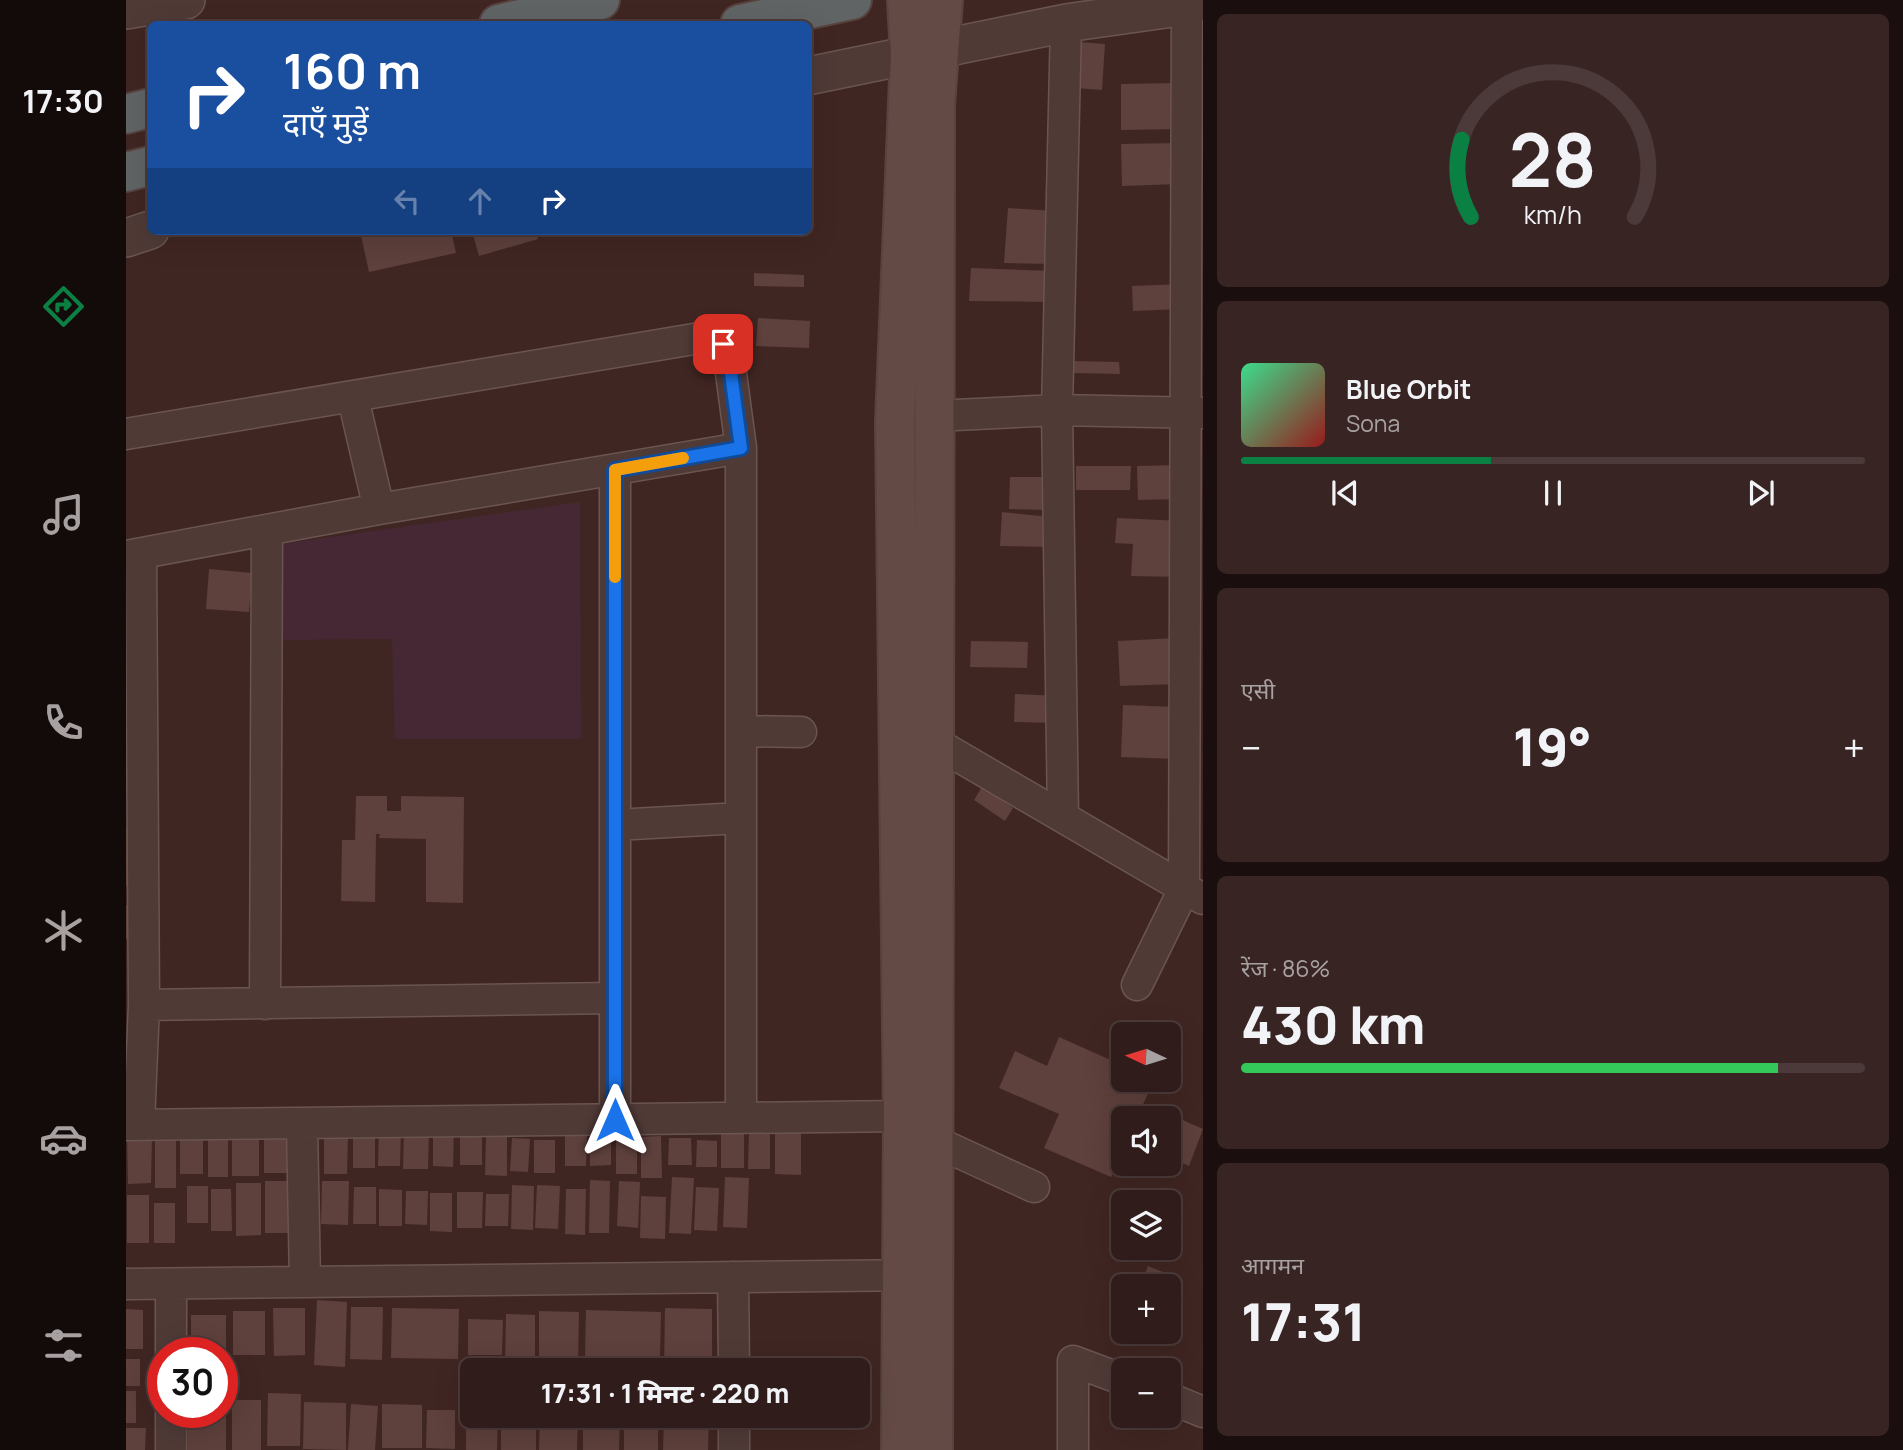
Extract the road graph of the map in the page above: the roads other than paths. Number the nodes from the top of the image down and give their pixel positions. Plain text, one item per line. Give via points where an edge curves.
1 (186, 0) edge
2 (600, 0) edge
3 (852, 0) edge
4 (907, 0) edge
5 (943, 0) edge
6 (1195, 3) edge
7 (126, 10) edge
8 (758, 20) edge
9 (512, 21) edge
10 (1066, 23) junction
11 (925, 51) junction
12 (812, 75) edge
13 (147, 109) edge
14 (126, 114) edge
15 (147, 167) edge
16 (126, 172) edge
17 (147, 231) edge
18 (126, 238) edge
19 (353, 398) junction
20 (1057, 410) junction
21 (1195, 413) edge
22 (934, 416) junction
23 (126, 434) edge
24 (741, 448) junction
25 (615, 470) junction
26 (379, 509) junction
27 (267, 531) junction
28 (133, 555) edge
29 (741, 731) junction
30 (802, 732) dead end
31 (934, 743) junction
32 (133, 816) edge
33 (1063, 817) junction
34 (741, 818) junction
35 (615, 825) junction
36 (1194, 894) edge
37 (1136, 985) dead end
38 (615, 998) junction
39 (265, 1004) junction
40 (144, 1005) junction
41 (903, 1116) junction
42 (741, 1118) junction
43 (615, 1120) junction
44 (132, 1125) edge
45 (302, 1125) junction
46 (934, 1141) junction
47 (1034, 1187) dead end
48 (917, 1275) junction
49 (733, 1277) junction
50 (305, 1282) junction
51 (126, 1284) edge
52 (171, 1284) junction
53 (171, 1337) edge
54 (734, 1358) edge
55 (1111, 1375) edge
56 (1181, 1403) edge
57 (1203, 1412) edge
58 (171, 1428) edge
59 (734, 1428) edge
60 (172, 1450) edge
61 (734, 1450) edge
62 (901, 1450) edge
63 (933, 1450) edge
64 (1073, 1450) edge

1 - 7 street
2 - 9 highway
3 - 8 highway
4 - 11 main road
5 - 11 main road
6 - 10 street
6 - 21 street
10 - 11 street
10 - 20 street
11 - 12 street
11 - 22 main road via 935,105
11 - 41 main road via 895,422
13 - 14 highway
15 - 16 highway
17 - 18 street
19 - 23 street
19 - 24 street via 700,338 723,344
19 - 26 street
20 - 21 street
20 - 22 street
20 - 33 street
21 - 36 street
22 - 31 main road
24 - 25 street
24 - 29 street
25 - 26 street
25 - 35 street
26 - 27 street
27 - 28 street
27 - 39 street
28 - 32 street
29 - 30 street
29 - 34 street
31 - 33 street
31 - 46 main road
32 - 40 street
33 - 36 street
34 - 35 street
34 - 42 street
35 - 38 street
36 - 37 street
38 - 39 street
38 - 43 street
39 - 40 street
40 - 44 street
41 - 42 street
41 - 48 main road
42 - 43 street
43 - 45 street
44 - 45 street
45 - 50 street
46 - 47 street
46 - 48 main road
48 - 49 street
48 - 62 main road
48 - 63 main road
49 - 50 street
49 - 54 street
50 - 52 street
51 - 52 street
52 - 53 street
55 - 64 street via 1073,1361
56 - 57 street
58 - 60 street
59 - 61 street

